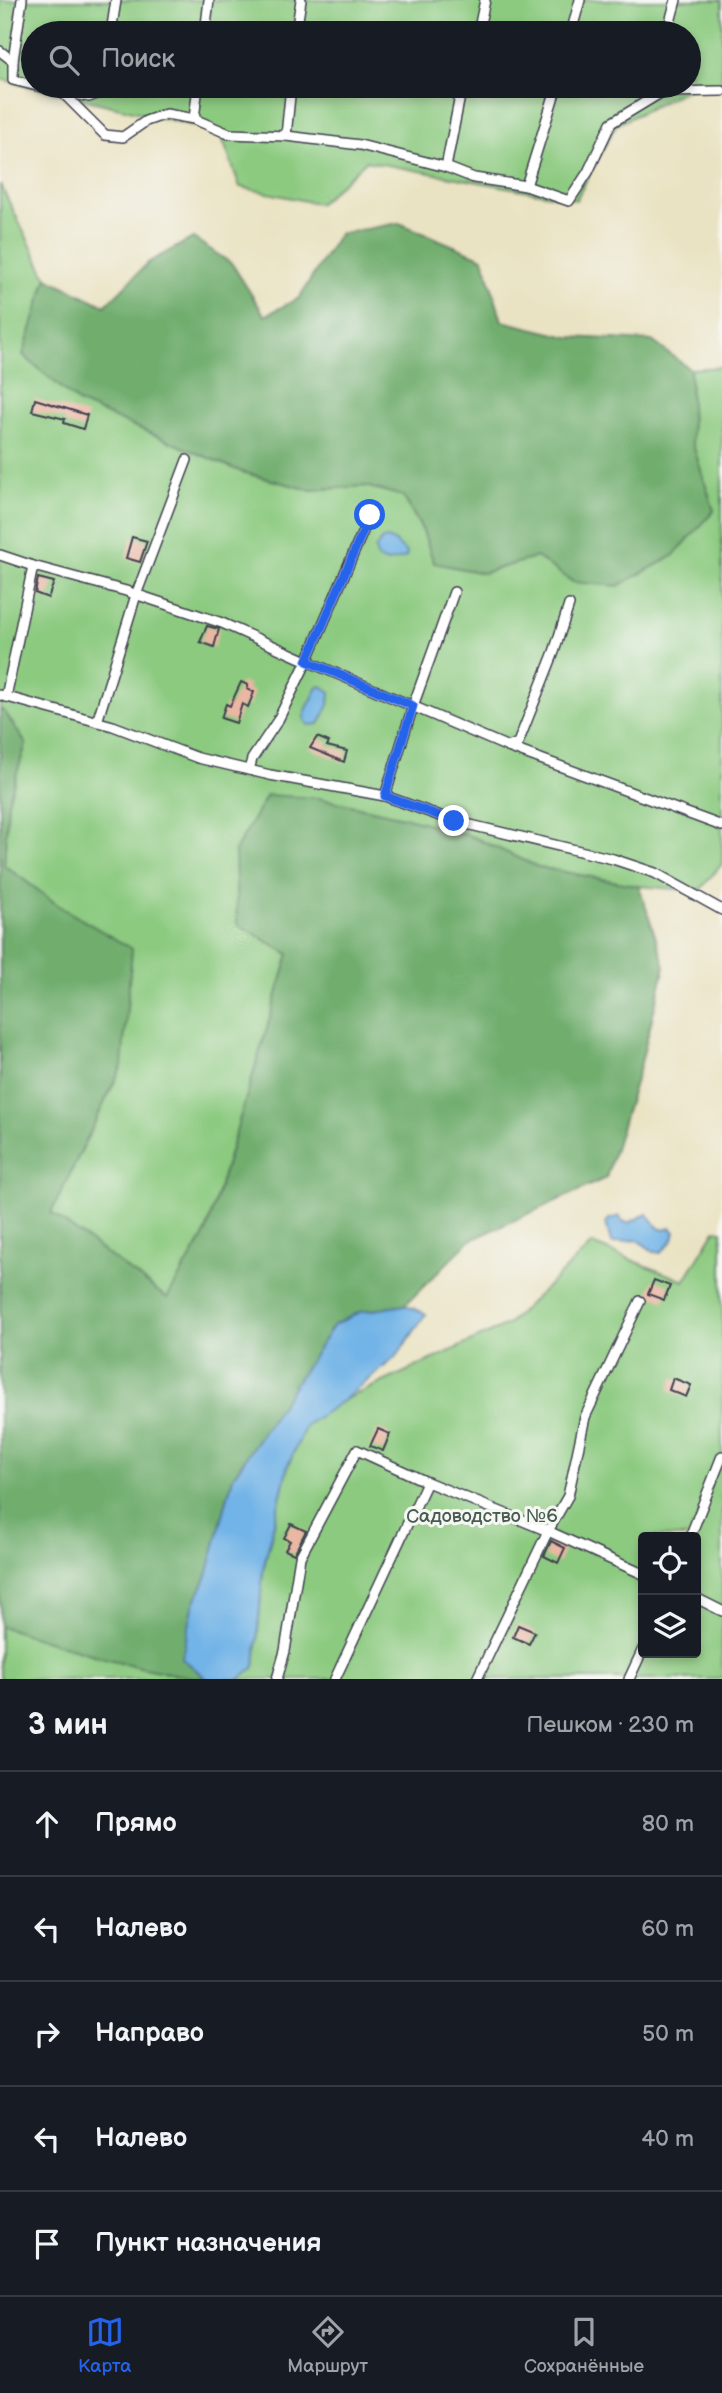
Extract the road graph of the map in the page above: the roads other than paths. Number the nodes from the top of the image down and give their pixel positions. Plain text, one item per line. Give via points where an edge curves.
1 (22, 0) edge
2 (116, 0) edge
3 (209, 0) edge
4 (301, 0) edge
5 (485, 0) edge
6 (580, 0) edge
7 (676, 0) edge
8 (113, 21) edge
9 (206, 21) edge
10 (298, 21) edge
11 (481, 21) edge
12 (574, 21) edge
13 (670, 21) edge
14 (0, 51) edge
15 (13, 61) junction
16 (21, 82) edge
17 (701, 90) edge
18 (722, 91) edge
19 (68, 98) edge
20 (197, 98) edge
21 (290, 98) edge
22 (460, 98) edge
23 (554, 98) edge
24 (648, 98) edge
25 (194, 119) junction
26 (286, 136) junction
27 (446, 167) junction
28 (526, 186) junction
29 (187, 460) dead end
30 (370, 515) dead end
31 (0, 555) edge
32 (33, 566) junction
33 (454, 592) dead end
34 (136, 595) junction
35 (569, 605) dead end
36 (307, 661) junction
37 (3, 696) edge
38 (413, 706) junction
39 (97, 722) junction
40 (508, 747) junction
41 (249, 770) junction
42 (385, 796) junction
43 (722, 826) edge
44 (722, 910) edge
45 (640, 1301) dead end
46 (722, 1456) edge
47 (426, 1482) junction
48 (548, 1531) junction
49 (692, 1532) edge
50 (638, 1572) edge
51 (701, 1600) edge
52 (722, 1611) edge
53 (638, 1658) edge
54 (277, 1679) edge
55 (335, 1679) edge
56 (477, 1679) edge
57 (629, 1679) edge

1 - 15 lane
2 - 8 lane
3 - 9 lane
4 - 10 lane
5 - 11 lane
6 - 12 lane
7 - 13 lane
14 - 15 lane
15 - 16 lane via 13,80
17 - 18 lane
19 - 25 lane via 105,135 123,137 166,114
20 - 25 lane
21 - 26 lane
22 - 27 lane
23 - 28 lane
24 - 28 lane via 611,123 569,201
25 - 26 lane via 229,134
26 - 27 lane via 359,145
27 - 28 lane via 474,178
29 - 34 lane
30 - 36 lane
31 - 32 lane
32 - 34 lane
32 - 37 lane
33 - 38 lane
34 - 36 lane via 222,623
34 - 39 lane
35 - 40 lane via 518,744
36 - 38 lane
36 - 41 lane
37 - 39 lane
38 - 40 lane
38 - 42 lane
39 - 41 lane via 198,758
40 - 43 lane
41 - 42 lane
42 - 44 lane via 454,821 655,873
45 - 48 lane via 584,1417 568,1496
46 - 49 lane
47 - 48 lane
47 - 54 lane via 358,1450 300,1557
47 - 55 lane
48 - 50 lane
48 - 56 lane
51 - 52 lane
53 - 57 lane

